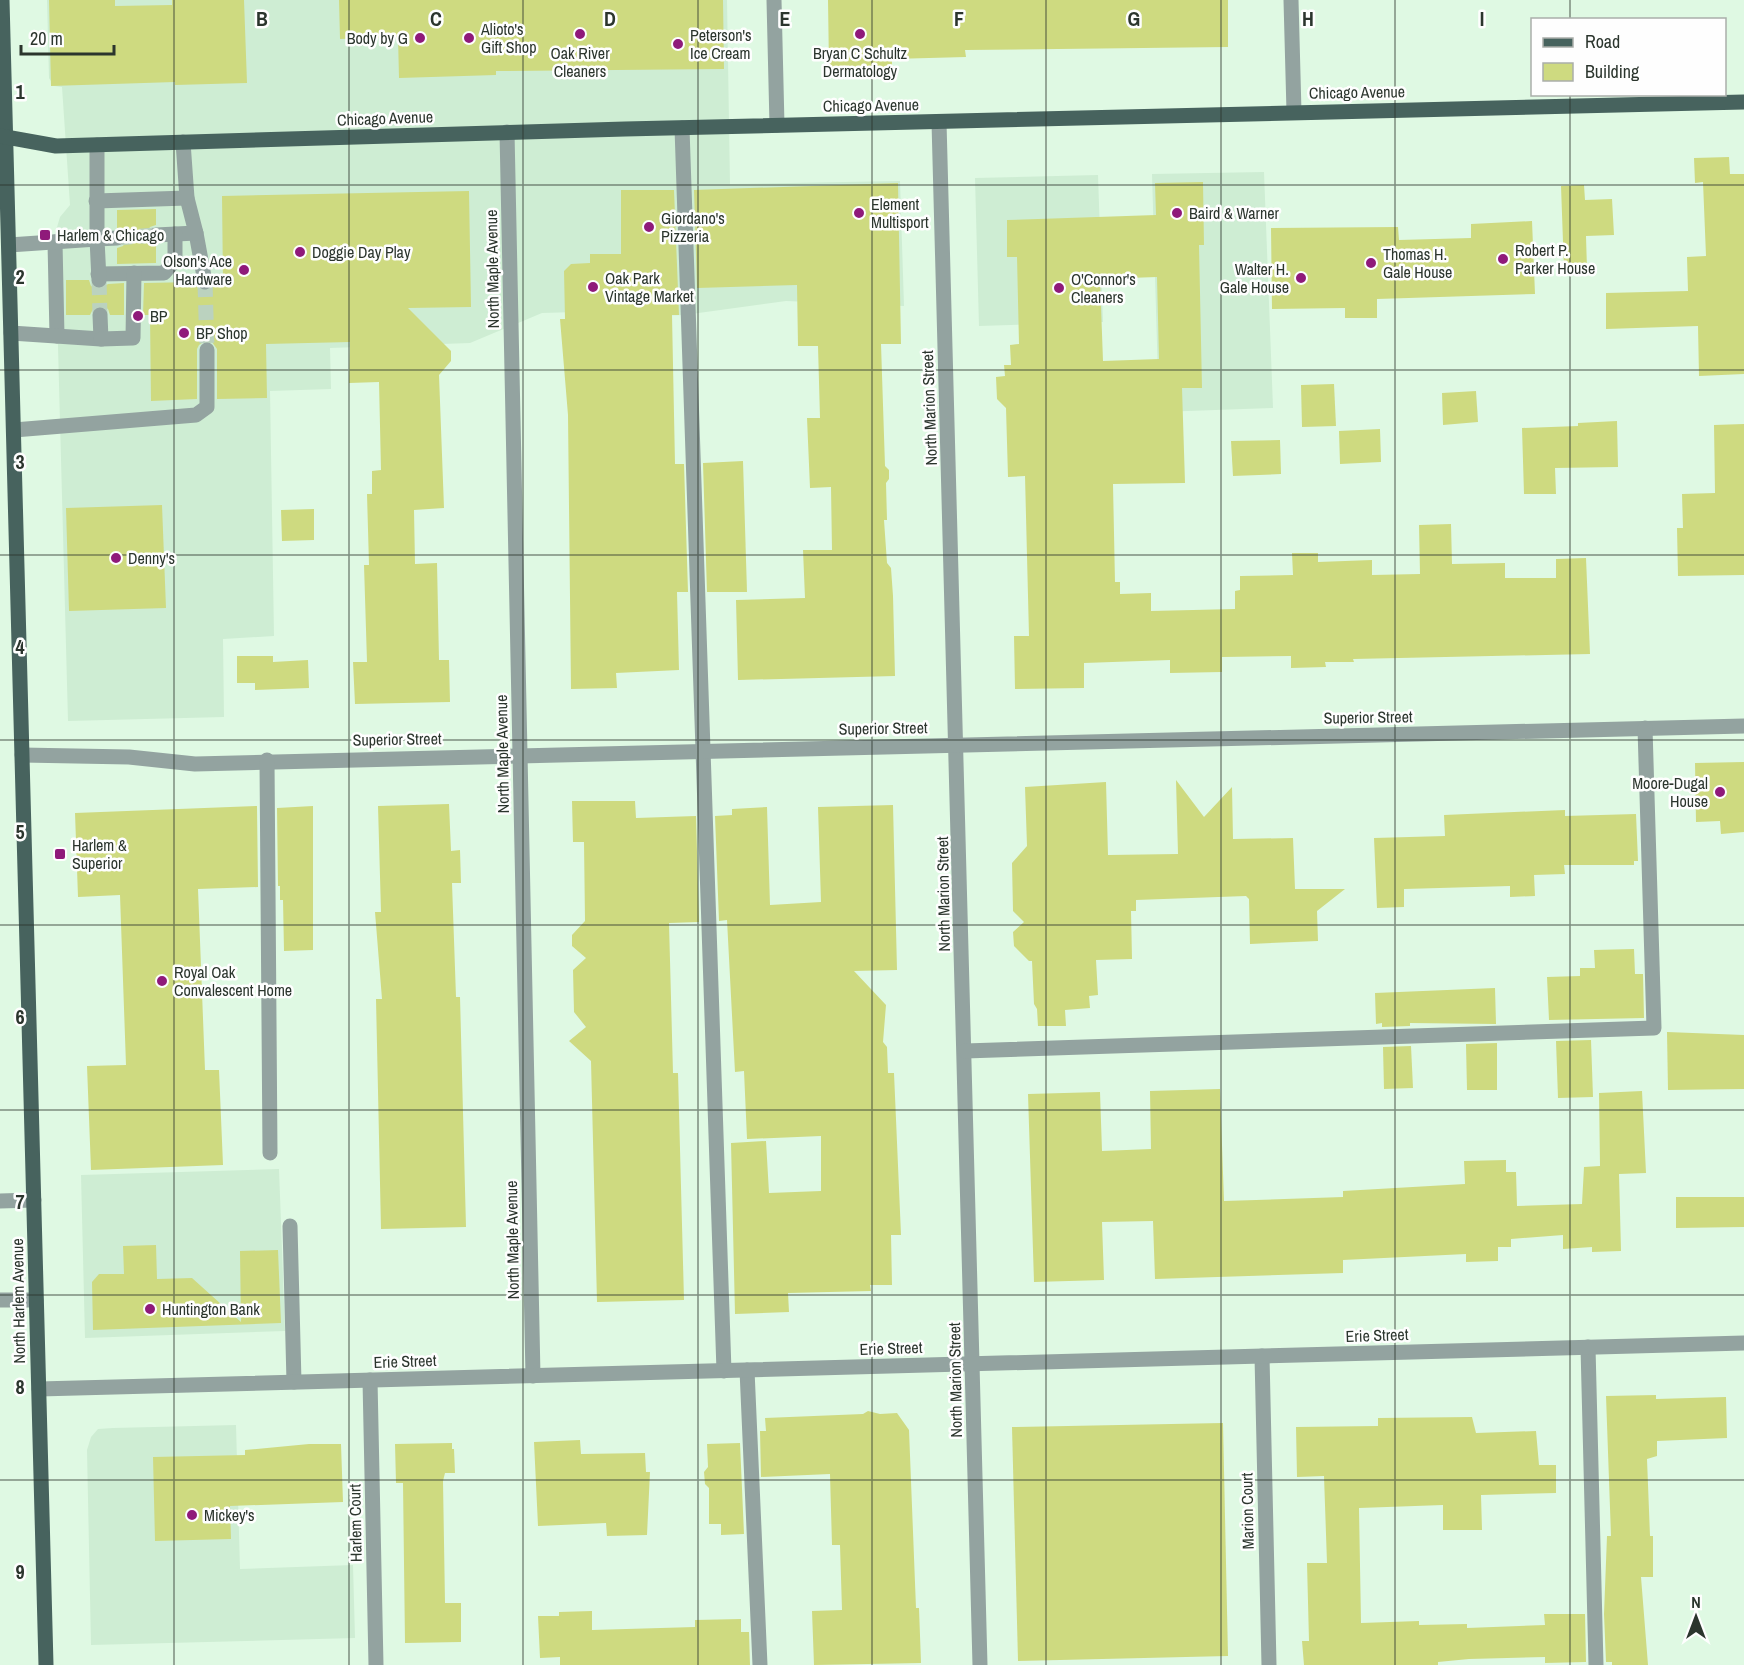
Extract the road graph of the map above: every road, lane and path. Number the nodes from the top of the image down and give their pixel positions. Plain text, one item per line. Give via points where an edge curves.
1 (2, 0) edge
2 (774, 0) edge
3 (1291, 0) edge
4 (1744, 102) edge
5 (1294, 111) junction
6 (939, 122) junction
7 (777, 125) junction
8 (682, 128) junction
9 (507, 132) junction
10 (3, 137) edge
11 (183, 142) junction
12 (98, 145) junction
13 (186, 198) junction
14 (96, 201) junction
15 (196, 233) junction
16 (175, 234) junction
17 (156, 235) tunnel mouth
18 (117, 238) tunnel mouth
19 (98, 239) junction
20 (55, 242) junction
21 (9, 245) junction
22 (134, 273) junction
23 (205, 282) tunnel mouth
24 (100, 315) tunnel mouth
25 (11, 333) junction
26 (57, 336) junction
27 (100, 339) junction
28 (207, 350) tunnel mouth
29 (14, 430) junction
30 (1744, 726) edge
31 (1645, 728) junction
32 (957, 744) junction
33 (703, 750) junction
34 (22, 755) junction
35 (520, 755) junction
36 (267, 760) junction
37 (965, 1051) junction
38 (270, 1153) dead end
39 (34, 1200) junction
40 (0, 1201) edge
41 (290, 1226) dead end
42 (0, 1300) edge
43 (36, 1300) junction
44 (1744, 1343) edge
45 (1588, 1347) junction
46 (1262, 1356) junction
47 (973, 1364) junction
48 (747, 1370) junction
49 (724, 1371) junction
50 (533, 1376) junction
51 (370, 1380) junction
52 (294, 1382) junction
53 (39, 1389) junction
54 (46, 1665) edge
55 (376, 1665) edge
56 (760, 1665) edge
57 (980, 1665) edge
58 (1269, 1665) edge
59 (1596, 1665) edge

1 - 10 main road, North Harlem Avenue
2 - 7 street
3 - 5 street
4 - 5 main road, Chicago Avenue
5 - 6 main road, Chicago Avenue
6 - 7 main road, Chicago Avenue
6 - 32 street, North Marion Street
7 - 8 main road, Chicago Avenue
8 - 9 main road, Chicago Avenue
8 - 33 street
9 - 11 main road, Chicago Avenue
9 - 35 street, North Maple Avenue
10 - 12 main road, Chicago Avenue via 56,146
10 - 21 main road, North Harlem Avenue
11 - 12 main road, Chicago Avenue
11 - 13 street
12 - 14 street
13 - 14 street
13 - 15 street
14 - 19 street
15 - 16 street
15 - 23 street
16 - 17 street
16 - 22 street via 174,260 164,273
18 - 19 street
19 - 20 street
19 - 22 street via 98,277
20 - 21 street
20 - 26 street
21 - 25 main road, North Harlem Avenue
22 - 27 street via 134,339
24 - 27 street
25 - 26 street
25 - 29 main road, North Harlem Avenue
26 - 27 street
28 - 29 street via 207,407 196,415
29 - 34 main road, North Harlem Avenue
30 - 31 street, Superior Street
31 - 32 street, Superior Street
31 - 37 street via 1654,1028
32 - 33 street, Superior Street
32 - 37 street, North Marion Street
33 - 35 street, Superior Street
33 - 49 street
34 - 36 street, Superior Street via 129,757 195,764
34 - 39 main road, North Harlem Avenue
35 - 36 street, Superior Street
35 - 50 street, North Maple Avenue
36 - 38 street
37 - 47 street, North Marion Street
39 - 40 street
39 - 43 main road, North Harlem Avenue
41 - 52 street
42 - 43 street
43 - 53 main road, North Harlem Avenue
44 - 45 street, Erie Street
45 - 46 street, Erie Street
45 - 59 street
46 - 47 street, Erie Street
46 - 58 street, Marion Court
47 - 48 street, Erie Street
47 - 57 street, North Marion Street
48 - 49 street, Erie Street
48 - 56 street
49 - 50 street, Erie Street
50 - 51 street, Erie Street
51 - 52 street, Erie Street
51 - 55 street, Harlem Court
52 - 53 street, Erie Street
53 - 54 main road, North Harlem Avenue

